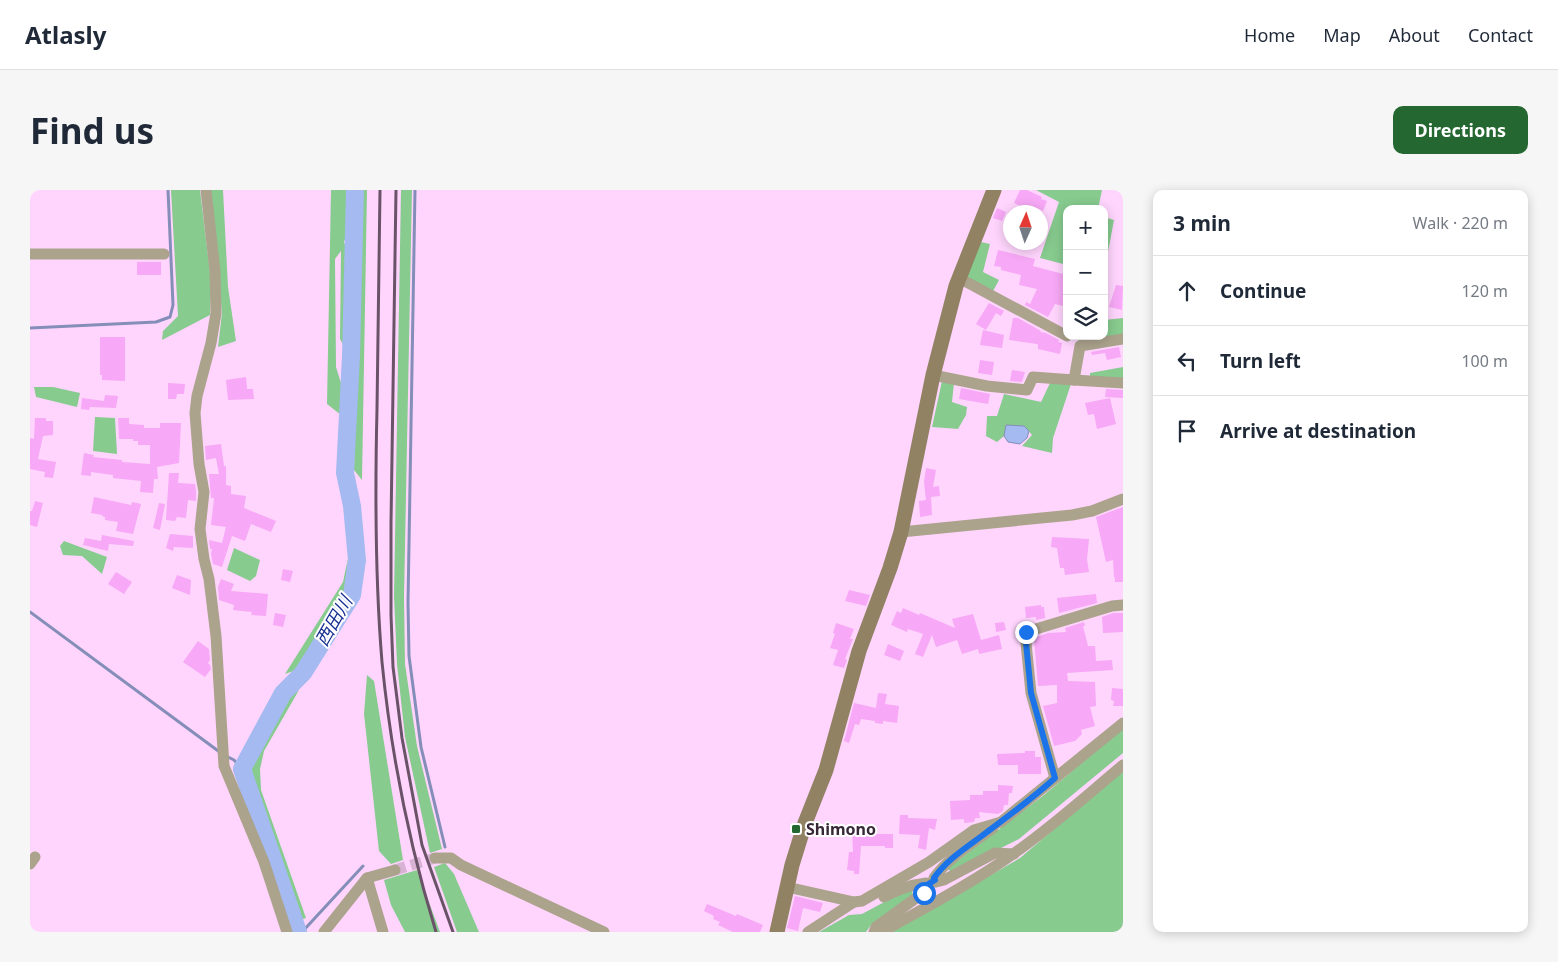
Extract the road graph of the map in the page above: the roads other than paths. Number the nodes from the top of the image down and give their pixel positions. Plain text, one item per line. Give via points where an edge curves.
1 (206, 190) edge
2 (994, 190) edge
3 (30, 254) edge
4 (164, 254) dead end
5 (959, 278) junction
6 (1063, 334) edge
7 (1123, 339) edge
8 (1072, 340) edge
9 (1080, 346) junction
10 (933, 375) junction
11 (1074, 380) junction
12 (1123, 383) edge
13 (1123, 499) edge
14 (901, 532) junction
15 (1123, 604) edge
16 (1123, 724) edge
17 (1123, 765) edge
18 (1055, 778) junction
19 (1001, 822) junction
20 (1014, 854) junction
21 (435, 858) tunnel mouth
22 (395, 870) tunnel mouth
23 (367, 878) junction
24 (931, 882) junction
25 (787, 887) junction
26 (858, 901) junction
27 (287, 932) edge
28 (324, 932) edge
29 (383, 932) edge
30 (604, 932) edge
31 (777, 932) edge
32 (808, 932) edge
33 (874, 932) edge
34 (882, 932) edge

1 - 27 street via 216,313 195,413 204,492 200,529 216,636 223,761 264,862
2 - 5 street
3 - 4 street
5 - 6 street
5 - 10 street
7 - 9 street
8 - 9 street
9 - 11 street
10 - 11 street via 1027,390 1033,377
10 - 14 street
11 - 12 street
13 - 14 street via 1072,515
14 - 25 street via 859,651 826,770 805,823
15 - 18 street via 1026,632 1031,693
16 - 18 street
17 - 20 street
18 - 19 street
19 - 24 street via 952,858
19 - 26 street via 974,830 929,862
20 - 24 street via 995,852 944,880
20 - 34 street
21 - 30 street via 452,858
22 - 23 street
23 - 28 street
23 - 29 street
24 - 26 street via 897,889 872,903
24 - 33 street via 924,893 876,927
25 - 26 street
25 - 31 street
26 - 32 street

